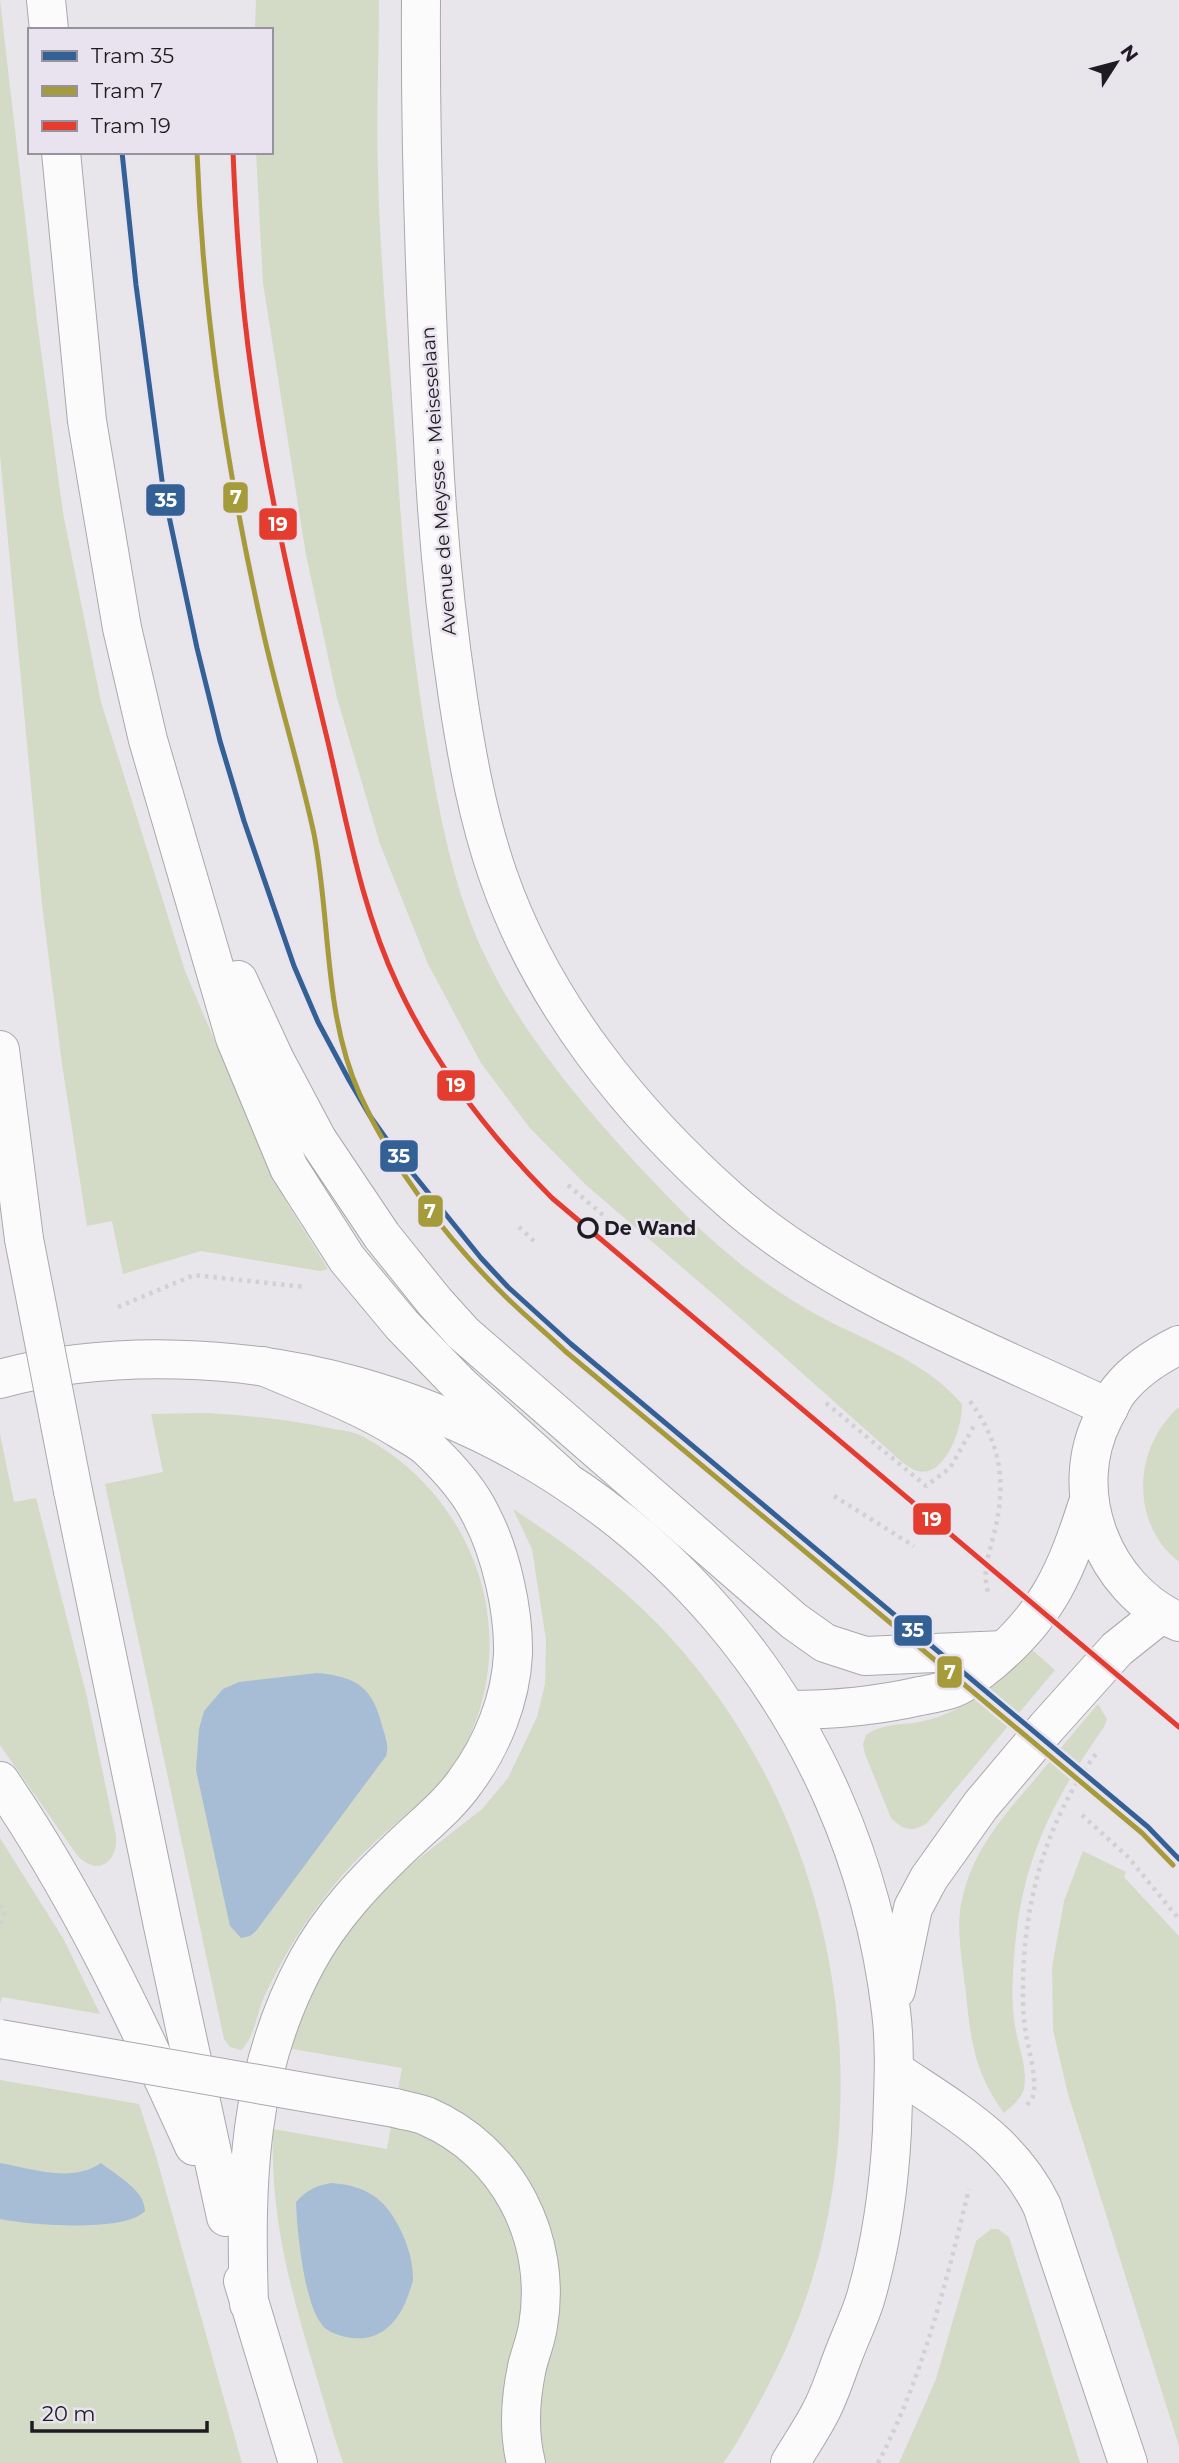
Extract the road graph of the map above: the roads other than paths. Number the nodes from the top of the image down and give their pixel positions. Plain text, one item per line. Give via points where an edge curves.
1 (46, 0) edge
2 (421, 0) edge
3 (49, 28) edge
4 (61, 154) edge
5 (187, 869) junction
6 (0, 1050) edge
7 (1179, 1345) edge
8 (263, 1366) junction
9 (0, 1379) edge
10 (1109, 1408) junction
11 (563, 1478) junction
12 (1089, 1500) junction
13 (1170, 1618) edge
14 (1004, 1650) junction
15 (788, 1710) junction
16 (0, 1780) edge
17 (891, 2013) junction
18 (0, 2039) edge
19 (894, 2070) junction
20 (226, 2217) junction
21 (249, 2304) junction
22 (298, 2463) edge
23 (526, 2463) edge
24 (790, 2463) edge
25 (1128, 2463) edge

1 - 3 main road
2 - 10 main road, Avenue de Meysse - Meiseselaan via 428,365 448,626 464,738 483,825 498,876 538,965 587,1045 616,1081 733,1203 813,1260 884,1301
4 - 5 main road via 87,421 103,524 148,740
5 - 11 main road via 235,1038 296,1180 347,1259 402,1325 459,1384
5 - 14 main road via 275,1060 317,1139 382,1236 463,1333 825,1643 865,1656
6 - 20 main road, bridge via 24,1239
7 - 10 main road via 1152,1359 1119,1390
8 - 9 main road via 178,1359 92,1363
8 - 11 main road via 327,1377 449,1417
8 - 21 main road via 373,1413 426,1446 460,1481 481,1514 499,1560 513,1655 505,1699 481,1759 447,1803 337,1913 306,1963 279,2025 256,2106 250,2157 246,2215
10 - 12 main road via 1097,1431 1089,1464
11 - 15 main road via 628,1526 688,1581 741,1642
12 - 13 main road via 1101,1545 1126,1584
12 - 14 main road via 1053,1593
13 - 17 main road via 1117,1649 981,1805 929,1878 913,1908
14 - 15 main road via 953,1689 889,1703
15 - 17 main road via 826,1780 856,1855 878,1933
16 - 20 main road via 128,2002
17 - 19 main road
18 - 23 main road, bridge via 395,2108 424,2115 454,2130 486,2156 512,2186 538,2252 542,2287 538,2327 520,2406
19 - 24 main road via 889,2186 864,2300 822,2409
19 - 25 main road via 996,2142 1032,2185
20 - 21 main road
21 - 22 main road

